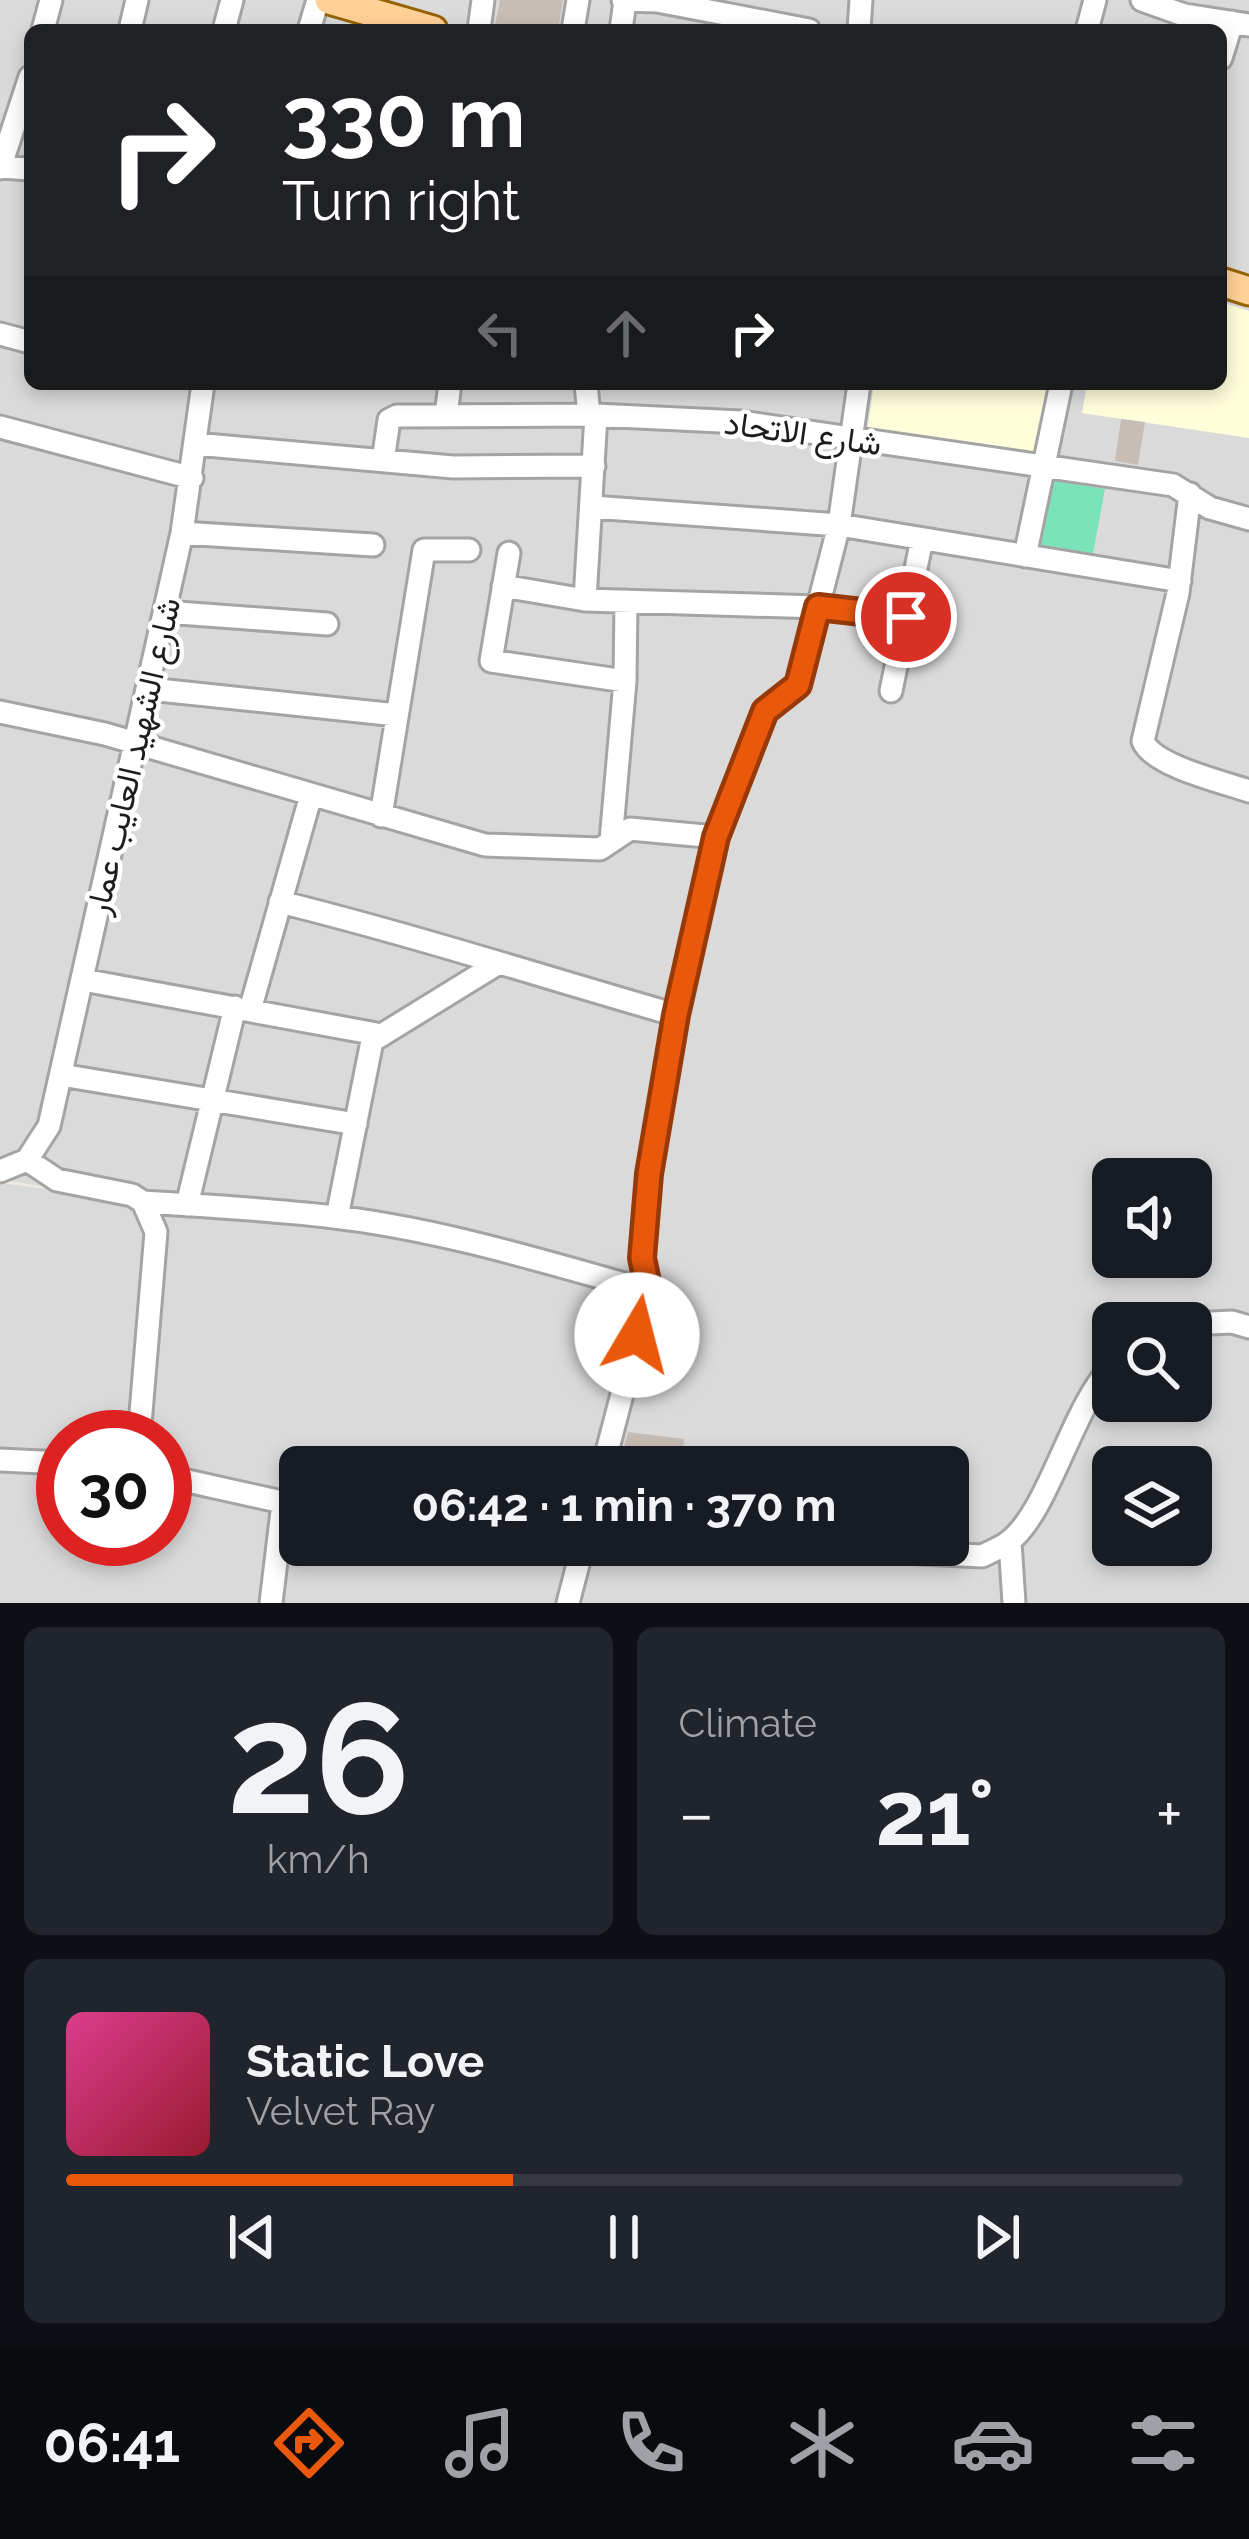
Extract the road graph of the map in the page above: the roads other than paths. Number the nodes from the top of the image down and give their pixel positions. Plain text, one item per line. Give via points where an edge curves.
1 (329, 0) edge
2 (624, 0) edge
3 (1142, 0) edge
4 (723, 14) edge
5 (1227, 16) edge
6 (412, 24) edge
7 (777, 24) edge
8 (24, 95) edge
9 (0, 167) edge
10 (195, 390) edge
11 (449, 390) edge
12 (587, 390) edge
13 (858, 390) edge
14 (1060, 390) edge
15 (592, 415) junction
16 (446, 416) junction
17 (0, 427) edge
18 (852, 440) junction
19 (195, 444) junction
20 (383, 461) junction
21 (594, 466) junction
22 (1042, 469) junction
23 (192, 478) junction
24 (1190, 494) junction
25 (592, 506) junction
26 (1249, 519) edge
27 (838, 525) junction
28 (182, 533) junction
29 (922, 539) junction
30 (373, 545) dead end
31 (469, 550) dead end
32 (509, 554) dead end
33 (1025, 556) junction
34 (1180, 581) junction
35 (503, 586) junction
36 (585, 600) junction
37 (626, 601) junction
38 (818, 607) junction
39 (165, 612) junction
40 (906, 617) junction
41 (327, 624) dead end
42 (625, 681) junction
43 (149, 689) junction
44 (891, 691) dead end
45 (0, 712) edge
46 (397, 715) junction
47 (137, 744) junction
48 (1249, 791) edge
49 (310, 795) junction
50 (380, 816) junction
51 (716, 837) junction
52 (611, 842) junction
53 (280, 902) junction
54 (497, 964) junction
55 (82, 980) junction
56 (243, 1009) junction
57 (676, 1015) junction
58 (382, 1035) junction
59 (61, 1075) junction
60 (212, 1101) junction
61 (356, 1124) junction
62 (27, 1160) junction
63 (0, 1172) edge
64 (142, 1202) junction
65 (187, 1205) junction
66 (338, 1217) junction
67 (649, 1291) junction
68 (1212, 1323) edge
69 (1249, 1327) edge
70 (1092, 1390) edge
71 (142, 1410) edge
72 (608, 1446) edge
73 (0, 1460) edge
74 (36, 1462) edge
75 (192, 1482) edge
76 (279, 1501) edge
77 (1010, 1542) junction
78 (969, 1555) edge
79 (279, 1563) edge
80 (574, 1566) edge
81 (271, 1603) edge
82 (568, 1603) edge
83 (1014, 1603) edge

1 - 6 main road
2 - 4 street
3 - 5 street via 1184,15
4 - 7 street
8 - 9 street
10 - 19 street, شارع الشهيد العايب عمار
11 - 16 street
12 - 15 street
13 - 18 street
14 - 22 street
15 - 16 street, شارع الاتحاد
15 - 18 street, شارع الاتحاد via 740,422
15 - 21 street
16 - 20 street, شارع الاتحاد via 392,417
17 - 23 street
18 - 22 street, شارع الاتحاد
18 - 27 street
19 - 20 street
19 - 23 street, شارع الشهيد العايب عمار
20 - 21 street
21 - 25 street
22 - 24 street, شارع الاتحاد via 1173,485
22 - 33 street
23 - 28 street, شارع الشهيد العايب عمار
24 - 26 street, شارع الاتحاد
24 - 34 street
25 - 27 street
25 - 36 street
27 - 29 street
27 - 38 street
28 - 30 street
28 - 39 street, شارع الشهيد العايب عمار
29 - 33 street
29 - 40 street
31 - 46 street via 424,550
32 - 35 street
33 - 34 street
34 - 48 street via 1143,741 1171,764
35 - 36 street
35 - 42 street via 494,664
36 - 37 street
37 - 38 street
37 - 42 street
38 - 40 street
38 - 51 street via 798,685 765,711
39 - 41 street
39 - 43 street, شارع الشهيد العايب عمار
40 - 44 street
42 - 52 street
43 - 46 street
43 - 47 street, شارع الشهيد العايب عمار
45 - 47 street
46 - 50 street
47 - 49 street
47 - 55 street, شارع الشهيد العايب عمار
49 - 50 street
49 - 53 street
50 - 52 street via 485,845 600,849
51 - 52 street via 630,829
51 - 57 street
53 - 54 street
53 - 56 street
54 - 57 street
54 - 58 street
55 - 56 street
55 - 59 street, شارع الشهيد العايب عمار
56 - 58 street
56 - 60 street
57 - 67 street via 649,1174 642,1258
58 - 61 street via 372,1041
59 - 60 street
59 - 62 street, شارع الشهيد العايب عمار via 49,1126
60 - 61 street
60 - 65 street
61 - 66 street
62 - 63 street
62 - 64 street via 57,1180
64 - 65 street
64 - 71 street via 156,1232
65 - 66 street
66 - 67 street via 477,1243
67 - 72 street
68 - 69 street
70 - 77 street
73 - 74 street
75 - 76 street
77 - 78 street
77 - 83 street
79 - 81 street
80 - 82 street

